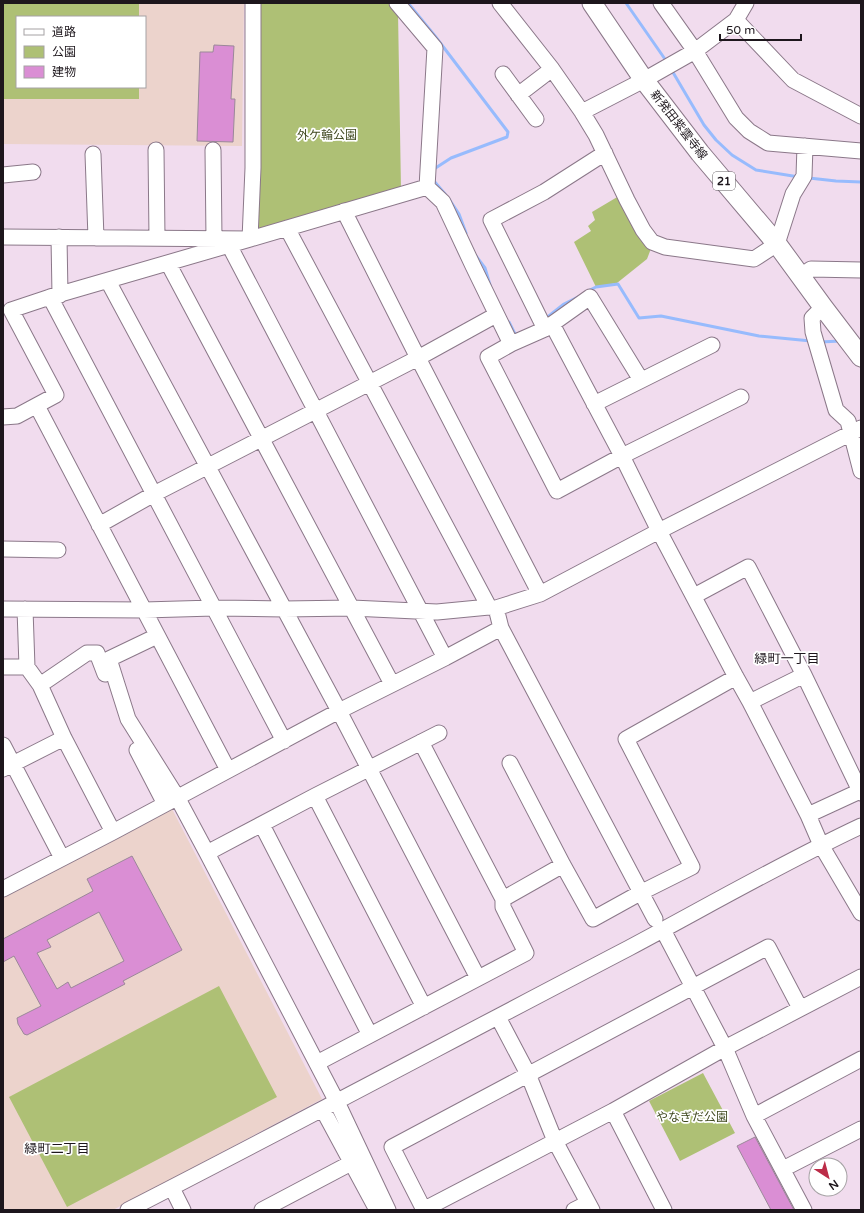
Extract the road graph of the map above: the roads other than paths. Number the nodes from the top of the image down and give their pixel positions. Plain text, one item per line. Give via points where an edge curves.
1 (253, 3) edge
2 (397, 3) edge
3 (500, 3) edge
4 (592, 3) edge
5 (661, 3) edge
6 (746, 3) edge
7 (736, 20) junction
8 (695, 51) junction
9 (552, 69) junction
10 (503, 74) dead end
11 (644, 80) junction
12 (518, 95) junction
13 (582, 112) junction
14 (861, 116) edge
15 (536, 119) dead end
16 (805, 146) junction
17 (156, 150) dead end
18 (213, 150) dead end
19 (861, 151) edge
20 (605, 153) junction
21 (94, 154) dead end
22 (33, 172) dead end
23 (3, 175) edge
24 (426, 187) junction
25 (344, 211) junction
26 (287, 228) junction
27 (3, 236) edge
28 (59, 237) junction
29 (96, 238) junction
30 (157, 238) junction
31 (214, 239) junction
32 (250, 239) junction
33 (777, 244) junction
34 (229, 245) junction
35 (168, 263) junction
36 (861, 270) edge
37 (801, 276) junction
38 (108, 281) junction
39 (55, 296) junction
40 (823, 307) junction
41 (496, 315) junction
42 (549, 327) junction
43 (511, 344) junction
44 (712, 345) dead end
45 (861, 357) edge
46 (418, 358) junction
47 (641, 380) junction
48 (370, 382) junction
49 (742, 397) dead end
50 (594, 404) junction
51 (37, 406) junction
52 (316, 410) junction
53 (3, 417) edge
54 (856, 431) edge
55 (261, 438) junction
56 (622, 456) junction
57 (207, 466) junction
58 (861, 472) edge
59 (154, 494) junction
60 (99, 525) junction
61 (659, 532) junction
62 (3, 549) edge
63 (58, 550) dead end
64 (540, 594) junction
65 (694, 596) junction
66 (492, 607) junction
67 (214, 608) junction
68 (352, 608) junction
69 (3, 609) edge
70 (25, 609) junction
71 (284, 609) junction
72 (144, 610) junction
73 (420, 610) junction
74 (501, 628) junction
75 (157, 636) junction
76 (445, 658) junction
77 (3, 667) edge
78 (27, 667) junction
79 (804, 675) junction
80 (736, 677) junction
81 (392, 684) junction
82 (40, 685) junction
83 (750, 702) junction
84 (338, 711) junction
85 (438, 733) dead end
86 (64, 738) junction
87 (284, 741) junction
88 (421, 742) junction
89 (3, 745) edge
90 (510, 763) dead end
91 (8, 766) edge
92 (368, 769) junction
93 (228, 770) junction
94 (860, 792) edge
95 (315, 796) junction
96 (171, 800) junction
97 (808, 815) junction
98 (262, 824) junction
99 (861, 826) edge
100 (113, 832) junction
101 (821, 845) junction
102 (207, 853) junction
103 (62, 858) junction
104 (563, 865) junction
105 (5, 883) edge
106 (640, 893) junction
107 (503, 899) junction
108 (861, 912) edge
109 (659, 924) junction
110 (861, 977) edge
111 (478, 978) junction
112 (693, 987) junction
113 (424, 1007) junction
114 (800, 1008) junction
115 (498, 1017) junction
116 (370, 1035) junction
117 (725, 1048) junction
118 (861, 1059) edge
119 (317, 1063) junction
120 (528, 1074) junction
121 (337, 1102) junction
122 (323, 1110) junction
123 (613, 1111) junction
124 (754, 1116) junction
125 (861, 1129) edge
126 (555, 1141) junction
127 (351, 1163) junction
128 (783, 1169) junction
129 (172, 1188) junction
130 (590, 1206) edge
131 (128, 1210) edge
132 (182, 1210) edge
133 (262, 1210) edge
134 (377, 1210) edge
135 (388, 1210) edge
136 (423, 1210) edge
137 (574, 1210) edge
138 (664, 1210) edge
139 (804, 1210) edge

1 - 32 street via 253,168
2 - 24 street via 435,48
3 - 9 street
4 - 11 main road, 新発田紫雲寺線 / 21
5 - 8 street
6 - 7 street
7 - 8 street
7 - 14 street via 793,80
8 - 11 street
8 - 16 street via 736,118 749,131 768,143
9 - 12 street
9 - 13 street
10 - 12 street
11 - 13 street
11 - 33 main road, 新発田紫雲寺線 / 21 via 700,153
12 - 15 street
13 - 20 street
16 - 19 street
16 - 33 street via 804,176 793,194
17 - 30 street
18 - 31 street
20 - 33 street via 627,200 652,242 666,247 754,259
20 - 42 street via 544,192 492,220
21 - 29 street
22 - 23 street
24 - 25 street
24 - 41 street via 443,202
25 - 26 street
25 - 46 street
26 - 32 street
26 - 48 street
27 - 28 street
28 - 29 street
28 - 39 street
29 - 30 street
30 - 31 street
31 - 32 street
32 - 34 street
33 - 37 main road, 新発田紫雲寺線 / 21
34 - 35 street
34 - 52 street
35 - 38 street
35 - 55 street
36 - 37 street via 811,269
37 - 40 main road, 新発田紫雲寺線 / 21
38 - 39 street
38 - 57 street
39 - 51 street via 11,310 56,395
39 - 59 street
40 - 45 main road, 新発田紫雲寺線 / 21
40 - 54 street via 812,318 820,359 836,410
41 - 43 street
41 - 46 street
42 - 43 street
42 - 47 street via 590,297
42 - 50 street
43 - 56 street via 488,357 557,491
44 - 47 street
46 - 48 street
46 - 64 street
47 - 50 street
48 - 52 street
48 - 66 street
49 - 56 street
50 - 56 street
51 - 53 street via 17,416
51 - 60 street
52 - 55 street
52 - 73 street
54 - 58 street
54 - 61 street
55 - 57 street
55 - 68 street
56 - 61 street
57 - 59 street
57 - 71 street
59 - 60 street
59 - 67 street
60 - 72 street
61 - 64 street
61 - 65 street
62 - 63 street
64 - 66 street
65 - 79 street via 748,567
65 - 80 street
66 - 73 street via 437,612
66 - 74 street
67 - 71 street
67 - 72 street
67 - 87 street
68 - 71 street
68 - 73 street
68 - 81 street
69 - 70 street
70 - 72 street
70 - 78 street
71 - 84 street
72 - 75 street
73 - 76 street
74 - 76 street
74 - 106 street
75 - 93 street
75 - 96 street via 108,659 128,719
76 - 81 street
77 - 78 street
78 - 82 street
79 - 83 street
79 - 94 street
80 - 83 street
80 - 106 street via 626,739 692,867
81 - 84 street
82 - 86 street
82 - 96 street via 87,653 97,653 122,719
83 - 97 street
84 - 87 street
84 - 92 street
85 - 88 street
86 - 91 street
86 - 100 street
87 - 93 street
88 - 92 street
88 - 107 street
89 - 91 street
90 - 104 street
91 - 103 street
92 - 95 street
92 - 111 street
93 - 96 street
94 - 97 street
95 - 98 street
95 - 113 street
96 - 100 street
96 - 102 street
97 - 101 street
98 - 102 street
98 - 116 street
99 - 101 street
100 - 103 street
101 - 108 street
101 - 109 street
102 - 119 street
103 - 105 street
104 - 106 street via 593,919
104 - 107 street
106 - 109 street
107 - 111 street via 503,908 526,953
109 - 112 street
109 - 115 street
110 - 114 street
111 - 113 street
112 - 114 street via 768,947
112 - 117 street
112 - 120 street
113 - 116 street
114 - 117 street
115 - 120 street
115 - 121 street
116 - 119 street
117 - 123 street
117 - 124 street
118 - 124 street
119 - 121 street
120 - 126 street
120 - 136 street via 392,1147
121 - 122 street
121 - 135 street
122 - 127 street
122 - 129 street
123 - 126 street
123 - 138 street
124 - 128 street
125 - 128 street
126 - 130 street
126 - 136 street
127 - 133 street
127 - 134 street
128 - 139 street
129 - 131 street
129 - 132 street
130 - 137 street

